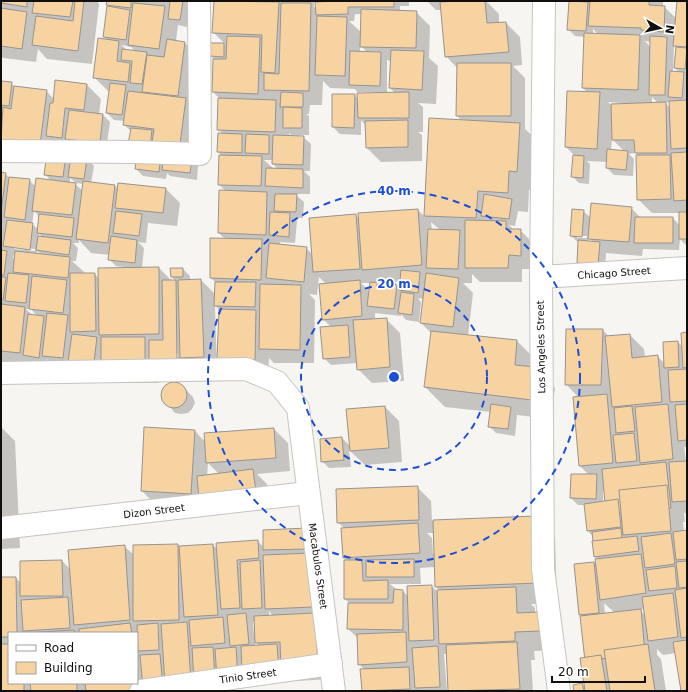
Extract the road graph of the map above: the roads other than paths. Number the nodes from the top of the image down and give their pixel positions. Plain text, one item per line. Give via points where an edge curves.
1 (199, 1) edge
2 (544, 1) edge
3 (1, 150) edge
4 (687, 268) edge
5 (540, 278) junction
6 (1, 374) edge
7 (308, 493) junction
8 (1, 528) edge
9 (331, 664) junction
10 (141, 691) edge
11 (334, 691) edge
12 (559, 691) edge

1 - 3 street via 200,154
2 - 5 street, Los Angeles Street
4 - 5 street, Chicago Street
5 - 12 street, Los Angeles Street via 543,569
6 - 7 street, Macabulos Street via 246,369 277,382 298,408
7 - 8 street, Dizon Street
7 - 9 street, Macabulos Street
9 - 10 street, Tinio Street
9 - 11 street, Macabulos Street

